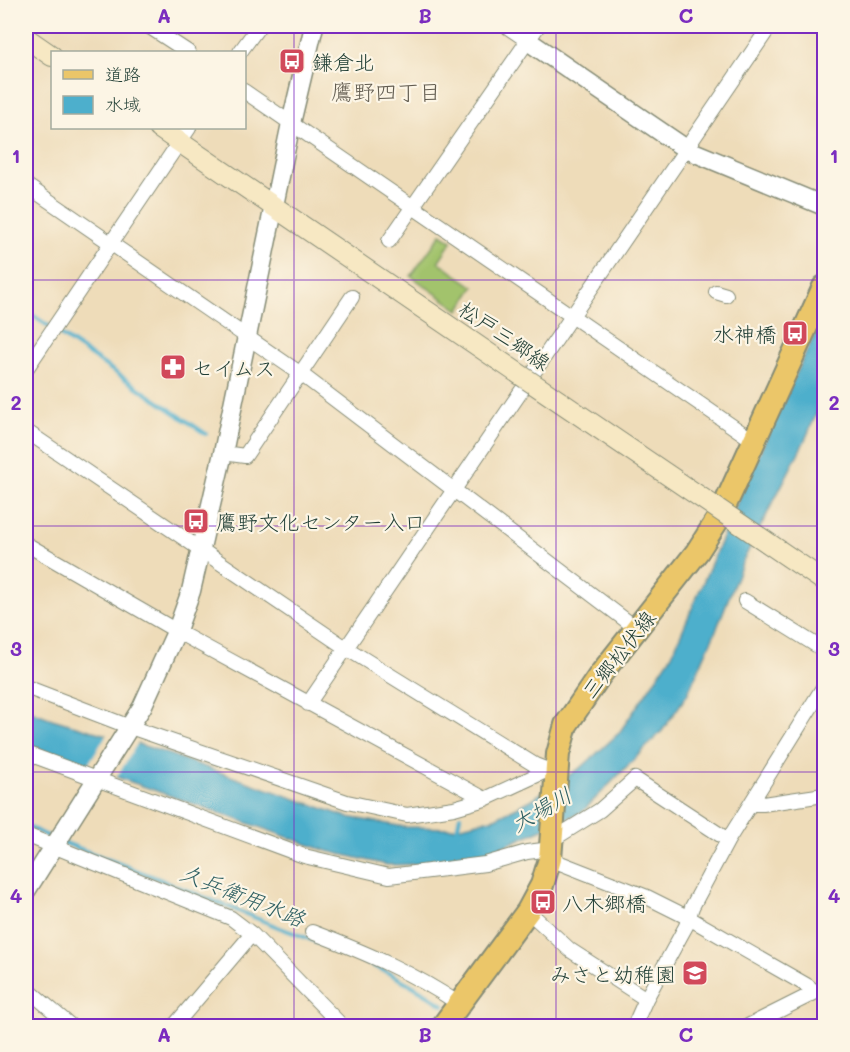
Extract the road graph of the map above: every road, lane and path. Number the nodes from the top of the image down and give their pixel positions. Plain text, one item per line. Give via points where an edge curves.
1 (148, 26) edge
2 (259, 26) edge
3 (314, 26) edge
4 (506, 26) edge
5 (770, 26) edge
6 (533, 33) edge
7 (26, 38) edge
8 (186, 51) edge
9 (241, 51) edge
10 (51, 55) edge
11 (246, 92) edge
12 (291, 123) junction
13 (163, 129) edge
14 (185, 135) edge
15 (686, 149) junction
16 (26, 185) edge
17 (274, 206) junction
18 (414, 206) junction
19 (825, 206) edge
20 (389, 241) dead end
21 (111, 244) junction
22 (824, 290) edge
23 (352, 297) dead end
24 (573, 315) junction
25 (247, 336) junction
26 (26, 369) edge
27 (534, 372) dead end
28 (301, 374) junction
29 (522, 390) dead end
30 (26, 431) edge
31 (754, 441) junction
32 (223, 453) junction
33 (454, 490) junction
34 (26, 544) edge
35 (202, 551) junction
36 (825, 581) edge
37 (746, 601) dead end
38 (636, 628) junction
39 (177, 630) junction
40 (346, 648) junction
41 (825, 650) edge
42 (825, 686) edge
43 (26, 687) edge
44 (308, 704) junction
45 (129, 730) junction
46 (26, 753) edge
47 (553, 773) junction
48 (99, 776) junction
49 (825, 795) edge
50 (485, 799) junction
51 (751, 804) junction
52 (26, 835) edge
53 (728, 840) junction
54 (551, 846) junction
55 (54, 847) junction
56 (26, 891) edge
57 (528, 911) junction
58 (689, 918) junction
59 (312, 932) dead end
60 (252, 934) junction
61 (26, 988) edge
62 (820, 990) edge
63 (646, 999) junction
64 (454, 1019) edge
65 (71, 1026) edge
66 (174, 1026) edge
67 (342, 1026) edge
68 (634, 1026) edge
69 (748, 1026) edge

1 - 8 street
2 - 9 street
3 - 12 street
4 - 6 street
5 - 15 street
6 - 15 street
6 - 18 street
7 - 10 main road
11 - 12 street
12 - 17 street
12 - 18 street
13 - 14 main road, 松戸三郷線
14 - 17 main road, 松戸三郷線
14 - 21 street
15 - 19 street
15 - 24 street
16 - 21 street
17 - 25 street
17 - 36 main road, 松戸三郷線, bridge
18 - 20 street
18 - 24 street
21 - 25 street
21 - 26 street
22 - 31 main road, 三郷松伏線
23 - 28 street
24 - 27 street
24 - 31 street
25 - 28 street
25 - 32 street
28 - 32 street via 245,456
28 - 33 street
29 - 33 street
30 - 35 street
31 - 38 main road, 三郷松伏線 via 710,534
32 - 35 street
33 - 38 street
33 - 40 street
34 - 39 street
35 - 39 street
35 - 40 street
37 - 41 street
38 - 47 main road, 三郷松伏線 via 573,711 561,738
39 - 44 street
39 - 45 street
40 - 44 street
40 - 47 street
42 - 51 street
43 - 45 street
44 - 50 street
45 - 48 street
45 - 50 street via 346,802 407,814
46 - 48 street
47 - 50 street
47 - 54 main road, 三郷松伏線
48 - 54 street via 304,856 389,876 485,864
48 - 55 street
49 - 51 street
51 - 53 street
52 - 55 street
53 - 54 street via 635,779
53 - 58 street
54 - 57 main road, 三郷松伏線 via 542,885
54 - 58 street
55 - 56 street
55 - 60 street via 231,918
57 - 63 street via 570,950
57 - 64 main road, 三郷松伏線
58 - 62 street
58 - 63 street
59 - 64 street via 437,989
60 - 66 street
60 - 67 street
61 - 65 street
62 - 69 street
63 - 68 street

